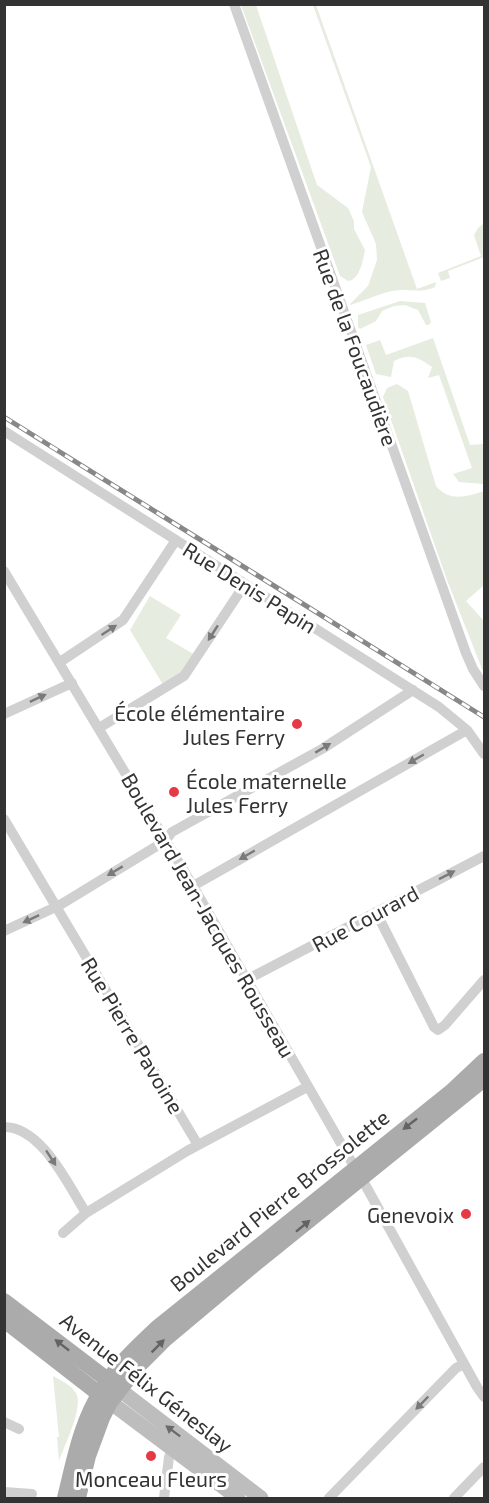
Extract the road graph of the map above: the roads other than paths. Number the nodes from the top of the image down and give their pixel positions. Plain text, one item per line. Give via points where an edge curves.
1 (234, 4) edge
2 (4, 431) edge
3 (176, 540) junction
4 (4, 571) edge
5 (245, 584) junction
6 (60, 662) junction
7 (72, 683) junction
8 (484, 686) edge
9 (413, 690) junction
10 (4, 714) edge
11 (99, 728) junction
12 (467, 730) junction
13 (484, 754) edge
14 (4, 819) edge
15 (165, 841) junction
16 (484, 858) edge
17 (193, 886) junction
18 (57, 906) junction
19 (376, 912) junction
20 (4, 931) edge
21 (246, 980) junction
22 (484, 980) edge
23 (484, 1061) edge
24 (484, 1080) edge
25 (306, 1087) junction
26 (4, 1127) edge
27 (198, 1145) junction
28 (358, 1173) junction
29 (86, 1213) junction
30 (63, 1233) dead end
31 (4, 1301) edge
32 (4, 1320) edge
33 (464, 1364) junction
34 (110, 1391) junction
35 (484, 1397) edge
36 (4, 1422) edge
37 (19, 1429) dead end
38 (174, 1450) junction
39 (484, 1467) edge
40 (4, 1492) edge
41 (32, 1494) dead end
42 (65, 1498) edge
43 (78, 1498) edge
44 (164, 1498) edge
45 (238, 1498) edge
46 (261, 1498) edge
47 (329, 1498) edge
48 (454, 1498) edge

1 - 8 street, Rue de la Foucaudière via 466,653
2 - 3 street, Rue Denis Papin
3 - 5 street, Rue Denis Papin
6 -> 3 street via 123,620
4 - 6 street, Boulevard Jean-Jacques Rousseau
5 - 9 street, Rue Denis Papin
5 -> 11 street via 184,676
6 - 7 street, Boulevard Jean-Jacques Rousseau
10 -> 7 street
7 - 11 street, Boulevard Jean-Jacques Rousseau
9 - 12 street, Rue Denis Papin
15 -> 9 street via 172,832 322,749
11 - 15 street, Boulevard Jean-Jacques Rousseau
12 - 13 street, Rue Denis Papin
12 -> 17 street
14 - 18 street, Rue Pierre Pavoine
15 - 17 street, Boulevard Jean-Jacques Rousseau
15 -> 18 street
19 -> 16 street, Rue Courard
17 - 21 street, Boulevard Jean-Jacques Rousseau
18 -> 20 street
18 - 27 street, Rue Pierre Pavoine
19 - 21 street, Rue Courard
19 - 22 street via 438,1030
21 - 25 street, Boulevard Jean-Jacques Rousseau
23 -> 28 main road, Boulevard Pierre Brossolette via 369,1156
24 - 28 main road, Boulevard Pierre Brossolette
25 - 27 street
25 - 28 street, Boulevard Jean-Jacques Rousseau
26 -> 29 street via 29,1134 41,1144
27 - 29 street
28 - 33 street, Boulevard Jean-Jacques Rousseau
34 -> 28 main road, Boulevard Pierre Brossolette
28 - 34 main road, Boulevard Pierre Brossolette via 266,1239 157,1328
29 - 30 street
34 -> 31 main road, Avenue Félix Géneslay
32 - 34 main road, Avenue Félix Géneslay
33 - 35 street, Boulevard Jean-Jacques Rousseau
33 -> 47 street
34 - 38 main road, Avenue Félix Géneslay
34 - 42 main road via 78,1444
34 - 43 main road
46 -> 34 main road, Avenue Félix Géneslay
36 - 37 street
38 - 44 street via 169,1456
38 - 45 main road, Avenue Félix Géneslay
39 - 48 street
40 - 41 street

